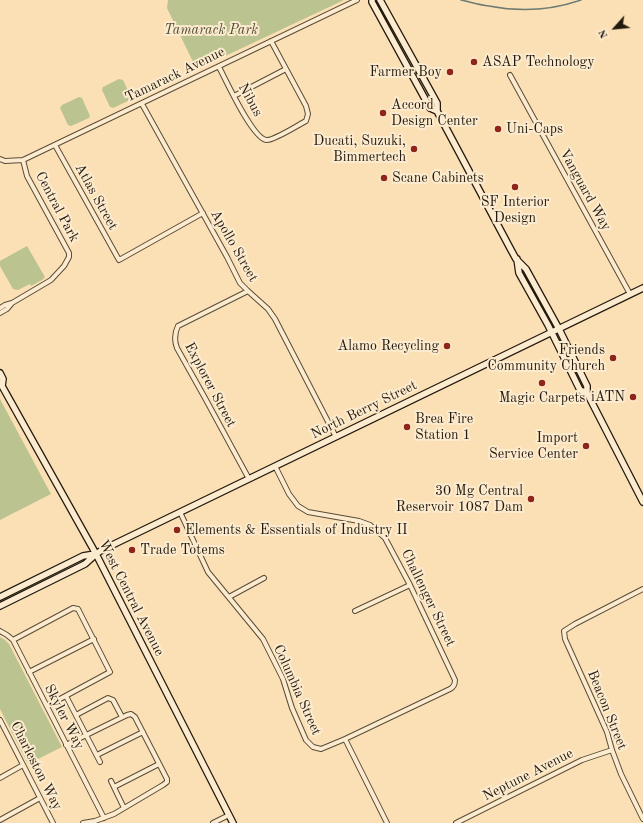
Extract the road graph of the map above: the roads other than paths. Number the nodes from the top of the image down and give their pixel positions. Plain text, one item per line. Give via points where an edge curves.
1 (357, 0) edge
2 (372, 0) edge
3 (380, 0) edge
4 (271, 41) junction
5 (219, 66) junction
6 (286, 69) junction
7 (510, 75) dead end
8 (234, 96) junction
9 (142, 104) junction
10 (437, 111) junction
11 (55, 145) junction
12 (0, 159) edge
13 (23, 160) junction
14 (202, 213) junction
15 (516, 259) junction
16 (643, 288) edge
17 (248, 291) junction
18 (630, 294) junction
19 (12, 303) junction
20 (0, 308) edge
21 (0, 313) edge
22 (559, 329) junction
23 (551, 333) junction
24 (0, 373) edge
25 (1, 385) edge
26 (587, 393) junction
27 (336, 437) junction
28 (276, 466) junction
29 (249, 479) junction
30 (643, 502) edge
31 (180, 512) junction
32 (96, 554) junction
33 (264, 578) dead end
34 (410, 585) junction
35 (643, 589) edge
36 (0, 597) edge
37 (229, 597) junction
38 (0, 606) edge
39 (355, 611) dead end
40 (0, 631) edge
41 (94, 639) junction
42 (12, 640) junction
43 (29, 672) junction
44 (66, 696) junction
45 (47, 706) junction
46 (76, 715) junction
47 (122, 717) junction
48 (0, 720) edge
49 (5, 730) junction
50 (143, 732) junction
51 (0, 733) edge
52 (86, 735) junction
53 (346, 738) junction
54 (66, 744) junction
55 (612, 750) junction
56 (97, 755) junction
57 (100, 762) dead end
58 (159, 764) junction
59 (23, 765) junction
60 (0, 778) edge
61 (111, 781) dead end
62 (114, 787) junction
63 (40, 798) junction
64 (124, 808) junction
65 (229, 815) junction
66 (104, 818) junction
67 (0, 820) edge
68 (643, 820) edge
69 (53, 823) edge
70 (83, 823) edge
71 (213, 823) edge
72 (233, 823) edge
73 (387, 823) edge
74 (456, 823) edge

1 - 4 street, Tamarack Avenue
2 - 10 main road via 430,108
3 - 10 main road via 437,103
4 - 5 street, Tamarack Avenue
4 - 6 street
5 - 8 street, Nibus
5 - 9 street, Tamarack Avenue
6 - 8 street
6 - 8 street, Nibus via 308,114 306,121 276,137 266,140 259,136
7 - 18 street, Vanguard Way
9 - 11 street, Tamarack Avenue
9 - 14 street, Apollo Street
10 - 15 main road
11 - 13 street, Tamarack Avenue
11 - 14 street, Atlas Street via 119,260
12 - 13 street, Tamarack Avenue
13 - 19 street, Central Park via 27,176 70,258 50,281
14 - 17 street, Apollo Street via 240,283
15 - 22 main road via 526,269
15 - 23 main road via 519,273
16 - 18 main road, North Berry Street
17 - 27 street, Apollo Street via 275,319
17 - 29 street, Explorer Street via 178,326 175,341
18 - 22 main road, North Berry Street
19 - 20 street
19 - 21 street
22 - 23 main road, North Berry Street
22 - 26 main road via 587,386
23 - 26 main road via 580,390
23 - 27 main road, North Berry Street
24 - 25 main road, West Central Avenue via 3,379
25 - 32 main road, West Central Avenue
26 - 30 main road
27 - 28 main road, North Berry Street
28 - 29 main road, North Berry Street
28 - 34 street, Challenger Street via 289,494 298,506 308,512 370,525 385,538
29 - 31 main road, North Berry Street
31 - 32 main road, North Berry Street
31 - 37 street, Columbia Street via 208,572
32 - 36 main road, North Berry Street via 83,556
32 - 38 main road, North Berry Street via 85,564
32 - 65 main road, West Central Avenue
33 - 37 street
34 - 39 street
34 - 53 street, Challenger Street via 455,684 453,688
35 - 55 street, Beacon Street via 564,631 565,639 607,732
37 - 53 street, Columbia Street via 263,639 283,679 292,708 310,745 321,749
40 - 42 street, Skyler Way
41 - 42 street via 78,609 73,608
41 - 43 street
41 - 44 street via 110,672
42 - 43 street, Skyler Way
43 - 45 street, Skyler Way
44 - 45 street
44 - 46 street
45 - 54 street, Skyler Way
46 - 47 street via 108,698 113,700
46 - 52 street
47 - 50 street via 131,714
47 - 52 street
48 - 49 street, Charleston Way
49 - 51 street
49 - 59 street, Charleston Way
50 - 56 street
50 - 58 street
52 - 54 street
52 - 56 street
53 - 73 street
54 - 66 street, Skyler Way
55 - 68 street, Beacon Street
55 - 74 street, Neptune Avenue via 582,760
56 - 57 street
58 - 62 street
58 - 64 street via 167,782
59 - 60 street
59 - 63 street, Charleston Way
61 - 62 street
62 - 64 street
63 - 67 street
63 - 69 street, Charleston Way
64 - 66 street
65 - 71 street
65 - 72 main road, West Central Avenue
66 - 70 street

